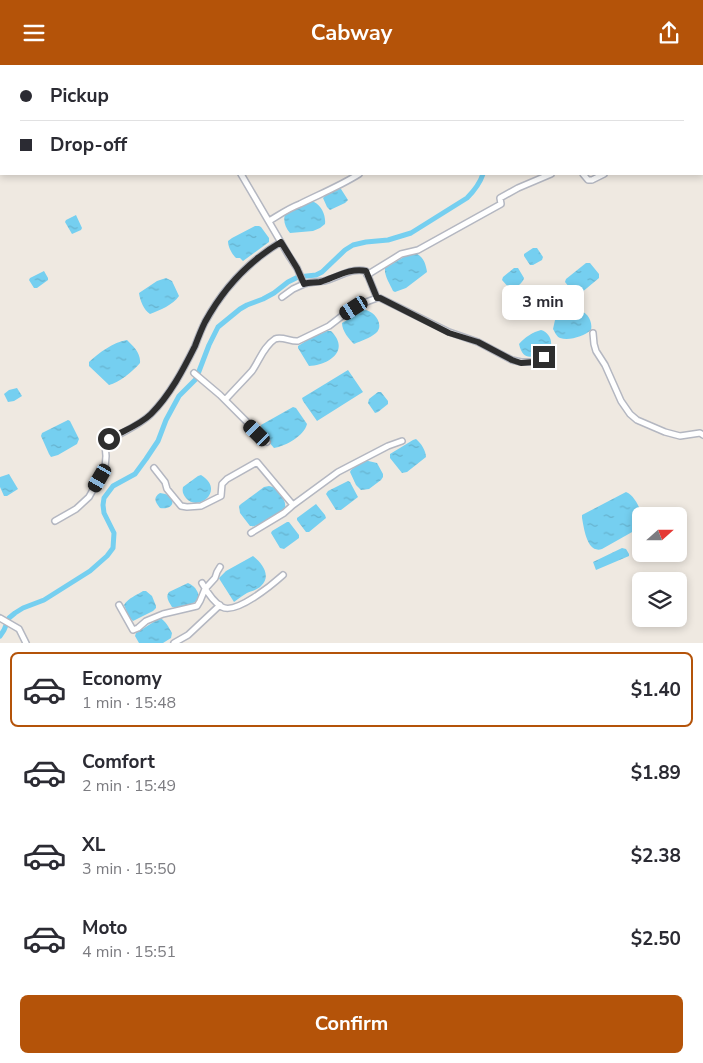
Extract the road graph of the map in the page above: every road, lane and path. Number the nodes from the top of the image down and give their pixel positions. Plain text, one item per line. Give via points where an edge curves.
1 (242, 175) edge
2 (357, 175) edge
3 (549, 175) edge
4 (585, 175) edge
5 (602, 175) edge
6 (269, 221) junction
7 (281, 242) junction
8 (367, 275) junction
9 (303, 281) junction
10 (282, 297) dead end
11 (377, 298) junction
12 (593, 333) dead end
13 (544, 357) dead end
14 (194, 373) dead end
15 (225, 401) junction
16 (703, 435) edge
17 (402, 441) dead end
18 (267, 442) dead end
19 (154, 468) dead end
20 (293, 505) junction
21 (55, 521) dead end
22 (251, 533) dead end
23 (220, 567) dead end
24 (284, 575) dead end
25 (202, 583) dead end
26 (205, 589) junction
27 (119, 605) dead end
28 (220, 605) junction
29 (0, 618) edge
30 (26, 643) edge
31 (174, 643) edge

1 - 6 street
2 - 6 street
3 - 8 street via 512,191 500,198 501,204 418,250 401,254
4 - 5 street via 592,180
6 - 7 street
7 - 9 street
7 - 21 street via 251,263 226,290 205,322 180,376 164,399 150,416 109,439 105,444 105,468 89,497
8 - 9 street via 361,270 322,281
8 - 11 street
9 - 10 street
11 - 13 street via 512,360 533,362
11 - 15 street via 298,341 276,339
12 - 16 street via 596,351 630,414 665,432 680,436
14 - 15 street
15 - 18 street
17 - 20 street via 338,472
19 - 20 street via 181,506 187,507 201,506 216,499 227,479 257,462
20 - 22 street
23 - 26 street
24 - 28 street via 234,607
25 - 26 street
26 - 27 street via 197,606 163,614 133,630
26 - 28 street
28 - 31 street via 188,635
29 - 30 street via 18,629

